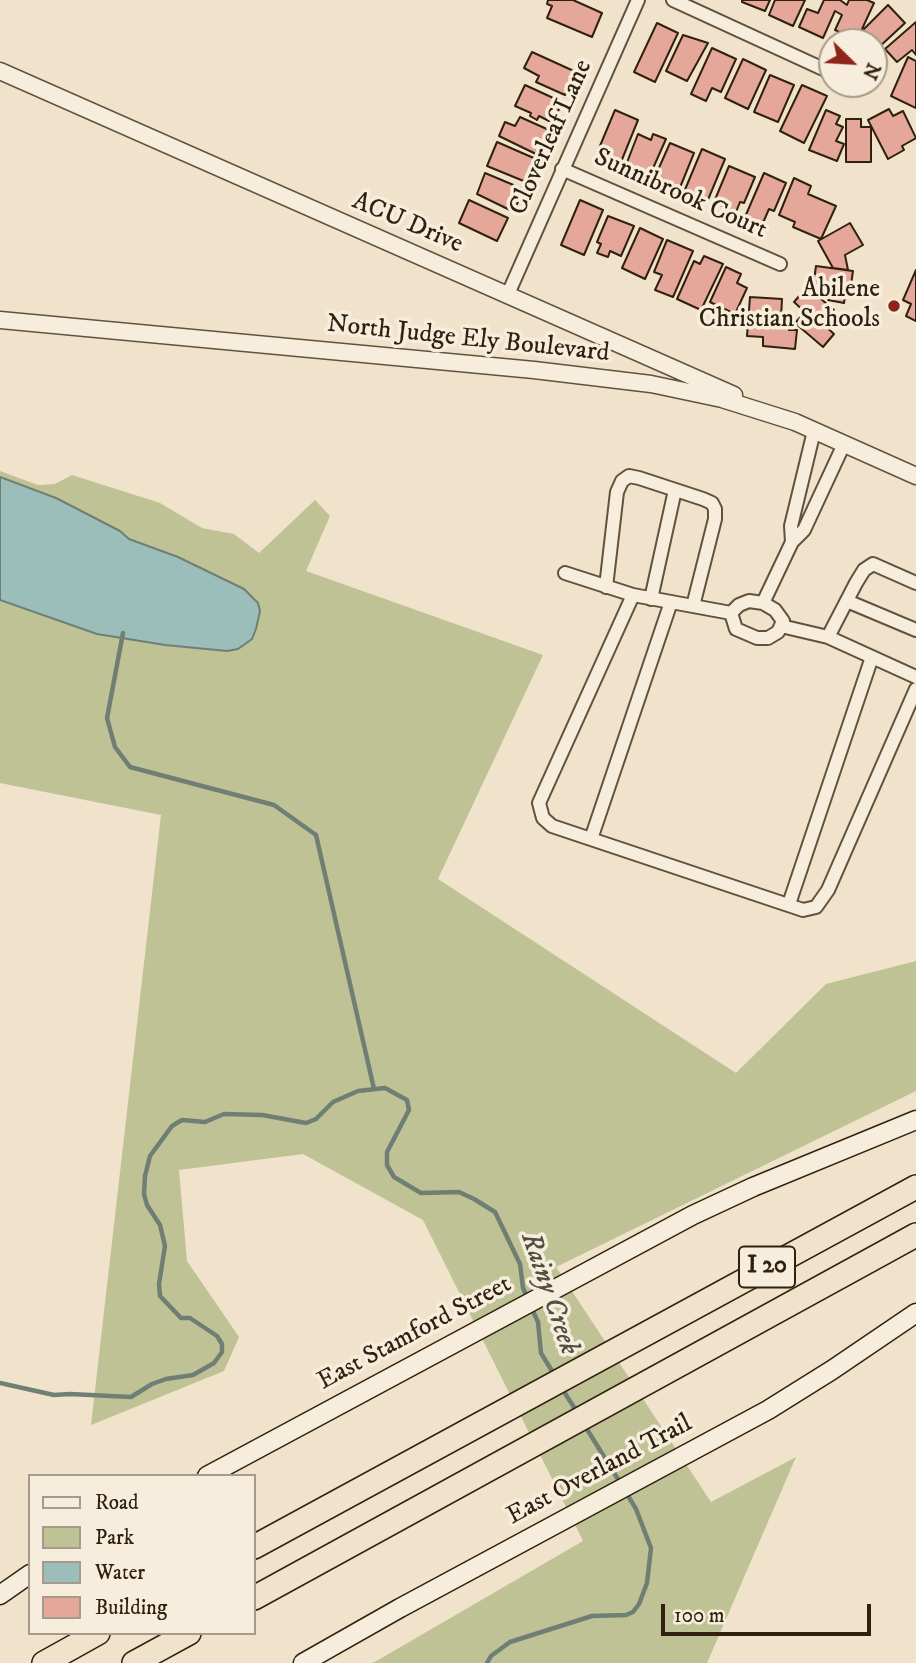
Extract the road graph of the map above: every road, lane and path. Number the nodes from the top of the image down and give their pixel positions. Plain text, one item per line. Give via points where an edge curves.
1 (638, 0) edge
2 (673, 0) edge
3 (818, 67) edge
4 (0, 71) edge
5 (562, 169) junction
6 (780, 264) dead end
7 (508, 294) junction
8 (0, 320) edge
9 (795, 422) junction
10 (814, 430) junction
11 (844, 444) junction
12 (916, 476) edge
13 (675, 490) junction
14 (792, 542) junction
15 (565, 573) dead end
16 (916, 583) edge
17 (606, 587) junction
18 (633, 595) junction
19 (651, 599) junction
20 (847, 601) junction
21 (671, 602) junction
22 (763, 603) junction
23 (693, 606) junction
24 (731, 613) junction
25 (781, 626) junction
26 (916, 630) edge
27 (828, 637) junction
28 (872, 657) junction
29 (916, 677) edge
30 (916, 689) edge
31 (591, 839) junction
32 (789, 904) junction
33 (916, 1120) edge
34 (916, 1187) edge
35 (916, 1236) edge
36 (916, 1313) edge
37 (211, 1474) edge
38 (256, 1546) edge
39 (28, 1574) edge
40 (28, 1574) edge
41 (0, 1588) edge
42 (0, 1595) edge
43 (256, 1597) edge
44 (94, 1635) edge
45 (184, 1635) edge
46 (44, 1663) edge
47 (134, 1663) edge
48 (303, 1663) edge

1 - 5 street, Cloverleaf Lane
2 - 3 street
4 - 7 street, ACU Drive
5 - 6 street, Sunnibrook Court
5 - 7 street, Cloverleaf Lane
7 - 9 street, ACU Drive
8 - 9 street, North Judge Ely Boulevard via 651,384 722,399
9 - 10 street, North Judge Ely Boulevard
10 - 11 street, North Judge Ely Boulevard
10 - 14 street via 791,526
11 - 12 street, North Judge Ely Boulevard
11 - 14 street via 804,530
13 - 17 street via 629,476 622,481
13 - 19 street
13 - 23 street via 712,503 715,509
14 - 22 street
15 - 17 street
16 - 20 street via 873,564 864,570
17 - 18 street
18 - 19 street
18 - 31 street via 539,803 543,818 552,827
19 - 21 street
20 - 26 street
20 - 27 street
21 - 23 street
21 - 31 street
22 - 24 street via 748,601
22 - 25 street via 775,610 783,621
23 - 24 street
24 - 25 street via 736,629 757,638 768,638
25 - 27 street
27 - 28 street
28 - 29 street
28 - 32 street
30 - 32 street via 828,890 816,907 803,910
31 - 32 street
33 - 37 main road, East Stamford Street via 717,1204
34 - 38 highway, I 20
35 - 43 highway, I 20
36 - 48 main road, East Overland Trail via 768,1410
39 - 41 main road
40 - 42 main road
44 - 46 highway
45 - 47 highway

